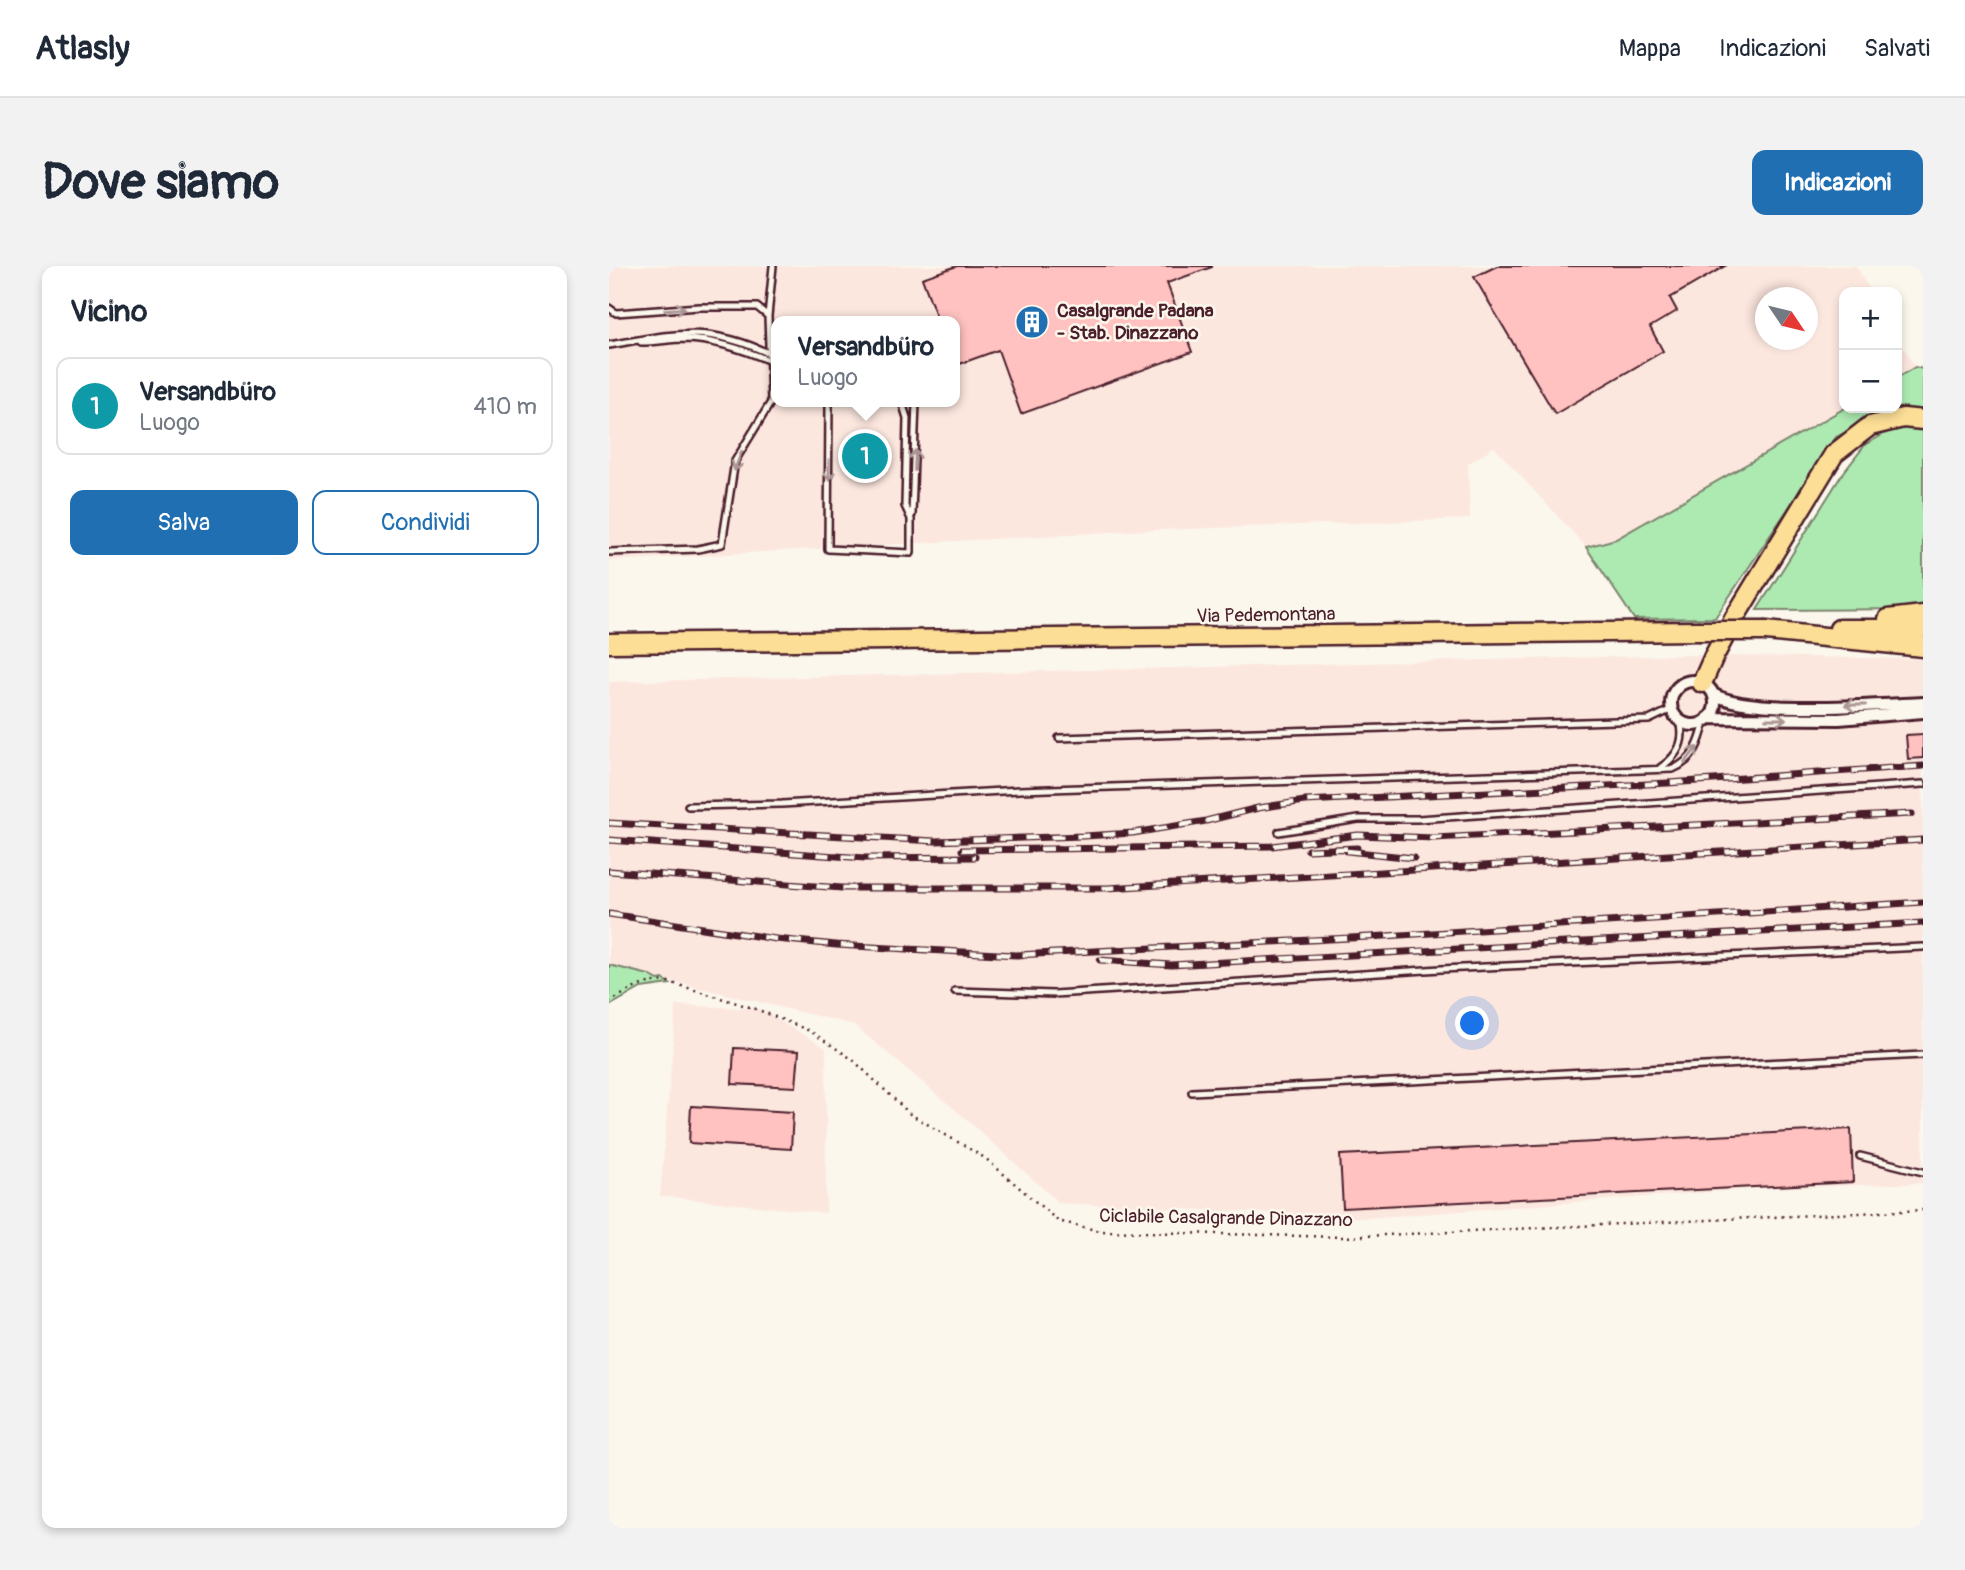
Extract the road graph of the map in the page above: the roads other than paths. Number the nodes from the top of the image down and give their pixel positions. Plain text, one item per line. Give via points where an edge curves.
1 (773, 266) edge
2 (609, 307) edge
3 (768, 316) junction
4 (609, 345) edge
5 (770, 358) junction
6 (771, 372) edge
7 (771, 404) edge
8 (829, 407) edge
9 (904, 407) edge
10 (916, 407) edge
11 (1923, 420) edge
12 (911, 519) junction
13 (609, 552) edge
14 (1923, 615) edge
15 (1798, 629) junction
16 (1923, 629) edge
17 (1766, 631) junction
18 (609, 643) edge
19 (1923, 647) edge
20 (1708, 689) junction
21 (1923, 703) edge
22 (1672, 709) junction
23 (1923, 712) edge
24 (1707, 720) junction
25 (1681, 721) junction
26 (1059, 738) dead end
27 (1659, 769) junction
28 (1923, 784) edge
29 (688, 806) dead end
30 (1279, 832) dead end
31 (1923, 947) edge
32 (955, 991) dead end
33 (1923, 1055) edge
34 (1192, 1092) dead end
35 (1860, 1156) dead end
36 (1923, 1172) edge

1 - 3 lane
2 -> 3 lane via 616,313 757,307
3 - 5 lane
4 - 5 lane via 711,341
5 - 6 lane
7 -> 13 lane via 735,461 722,544
8 -> 12 lane via 828,549 911,553
9 - 12 lane via 905,506
12 -> 10 lane
11 - 20 main road via 1903,418 1870,425 1834,454 1714,656
14 - 15 main road
15 - 16 main road, Via Pedemontana
15 - 17 main road, Via Pedemontana
17 - 18 main road, Via Pedemontana, bridge
17 - 19 main road
21 -> 20 street via 1765,706 1724,700
20 - 22 street via 1688,682 1682,685 1673,695
20 - 24 street via 1714,708
22 - 25 street
22 - 26 lane via 1649,720
24 -> 23 street via 1839,719
24 - 25 street via 1694,725
27 -> 24 lane via 1686,764 1698,747
25 - 27 lane via 1678,751
27 - 29 lane
28 - 30 lane via 1418,819 1358,819
31 - 32 lane via 1441,969 1054,994
33 - 34 lane
35 - 36 lane

